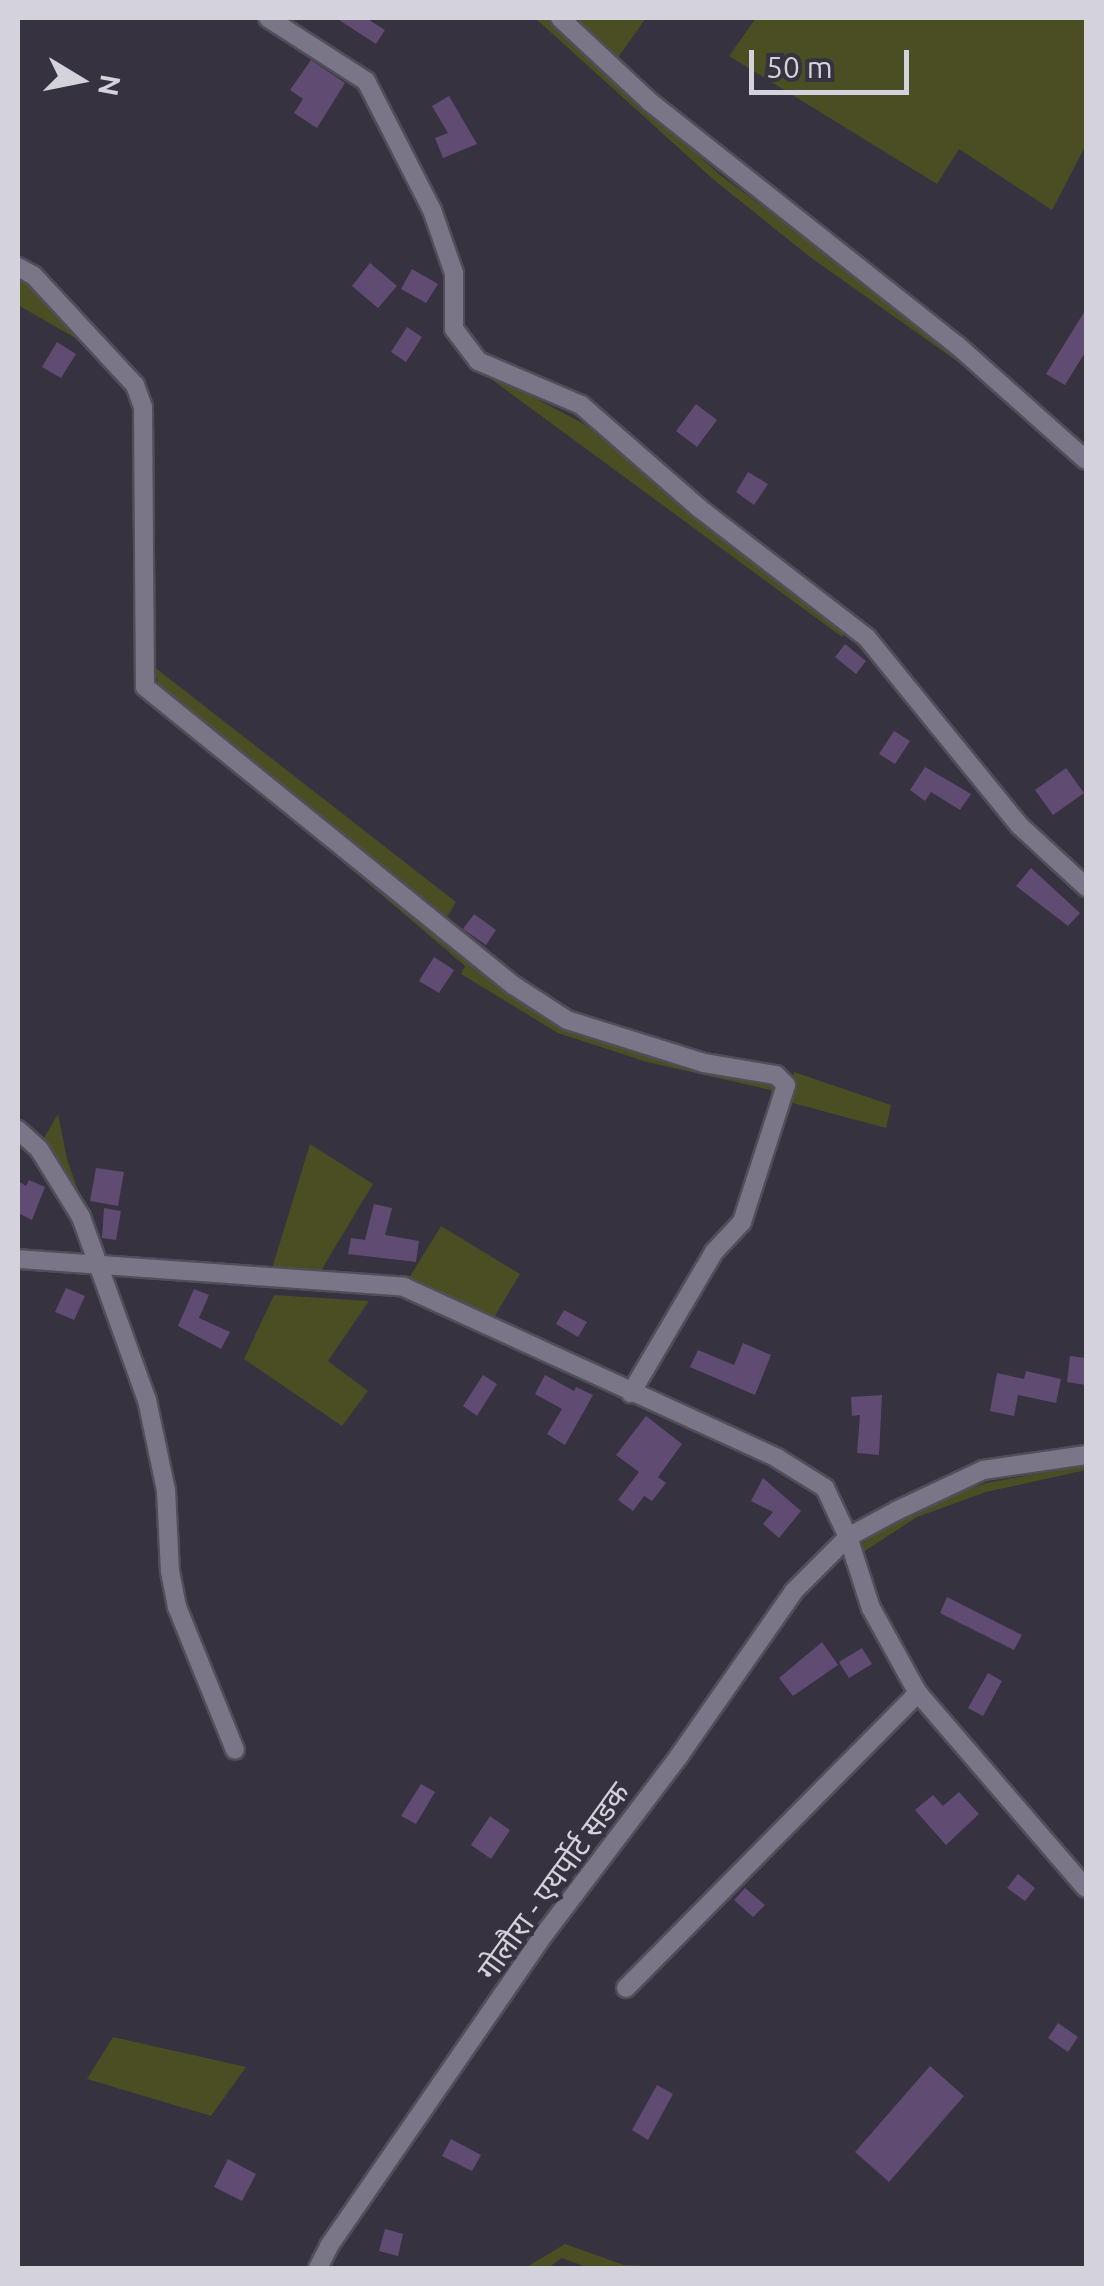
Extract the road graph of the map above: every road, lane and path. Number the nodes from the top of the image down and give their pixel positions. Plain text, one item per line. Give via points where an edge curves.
1 (268, 18) edge
2 (560, 18) edge
3 (18, 267) edge
4 (1086, 460) edge
5 (1086, 888) edge
6 (18, 1130) edge
7 (18, 1259) edge
8 (97, 1268) junction
9 (630, 1393) junction
10 (1086, 1455) edge
11 (848, 1536) junction
12 (918, 1693) junction
13 (235, 1750) dead end
14 (1086, 1888) edge
15 (626, 1988) dead end
16 (318, 2268) edge

1 - 5 street via 366,81 432,210 454,273 454,329 478,361 581,406 867,638 1020,826
2 - 4 street via 650,102 958,346
3 - 9 street via 34,276 135,386 143,408 144,687 514,985 567,1020 704,1064 776,1074 786,1085 742,1222 714,1252
6 - 8 street via 39,1149 81,1217
7 - 8 street
8 - 9 street via 404,1287
8 - 13 street via 148,1400 166,1490 177,1607
9 - 11 street via 777,1458 825,1488
10 - 11 street, गोलौरा - एयर्पोर्ट सडक via 983,1470
11 - 12 street via 871,1608
11 - 16 street, गोलौरा - एयर्पोर्ट सडक via 794,1590 546,1932
12 - 14 street
12 - 15 street

